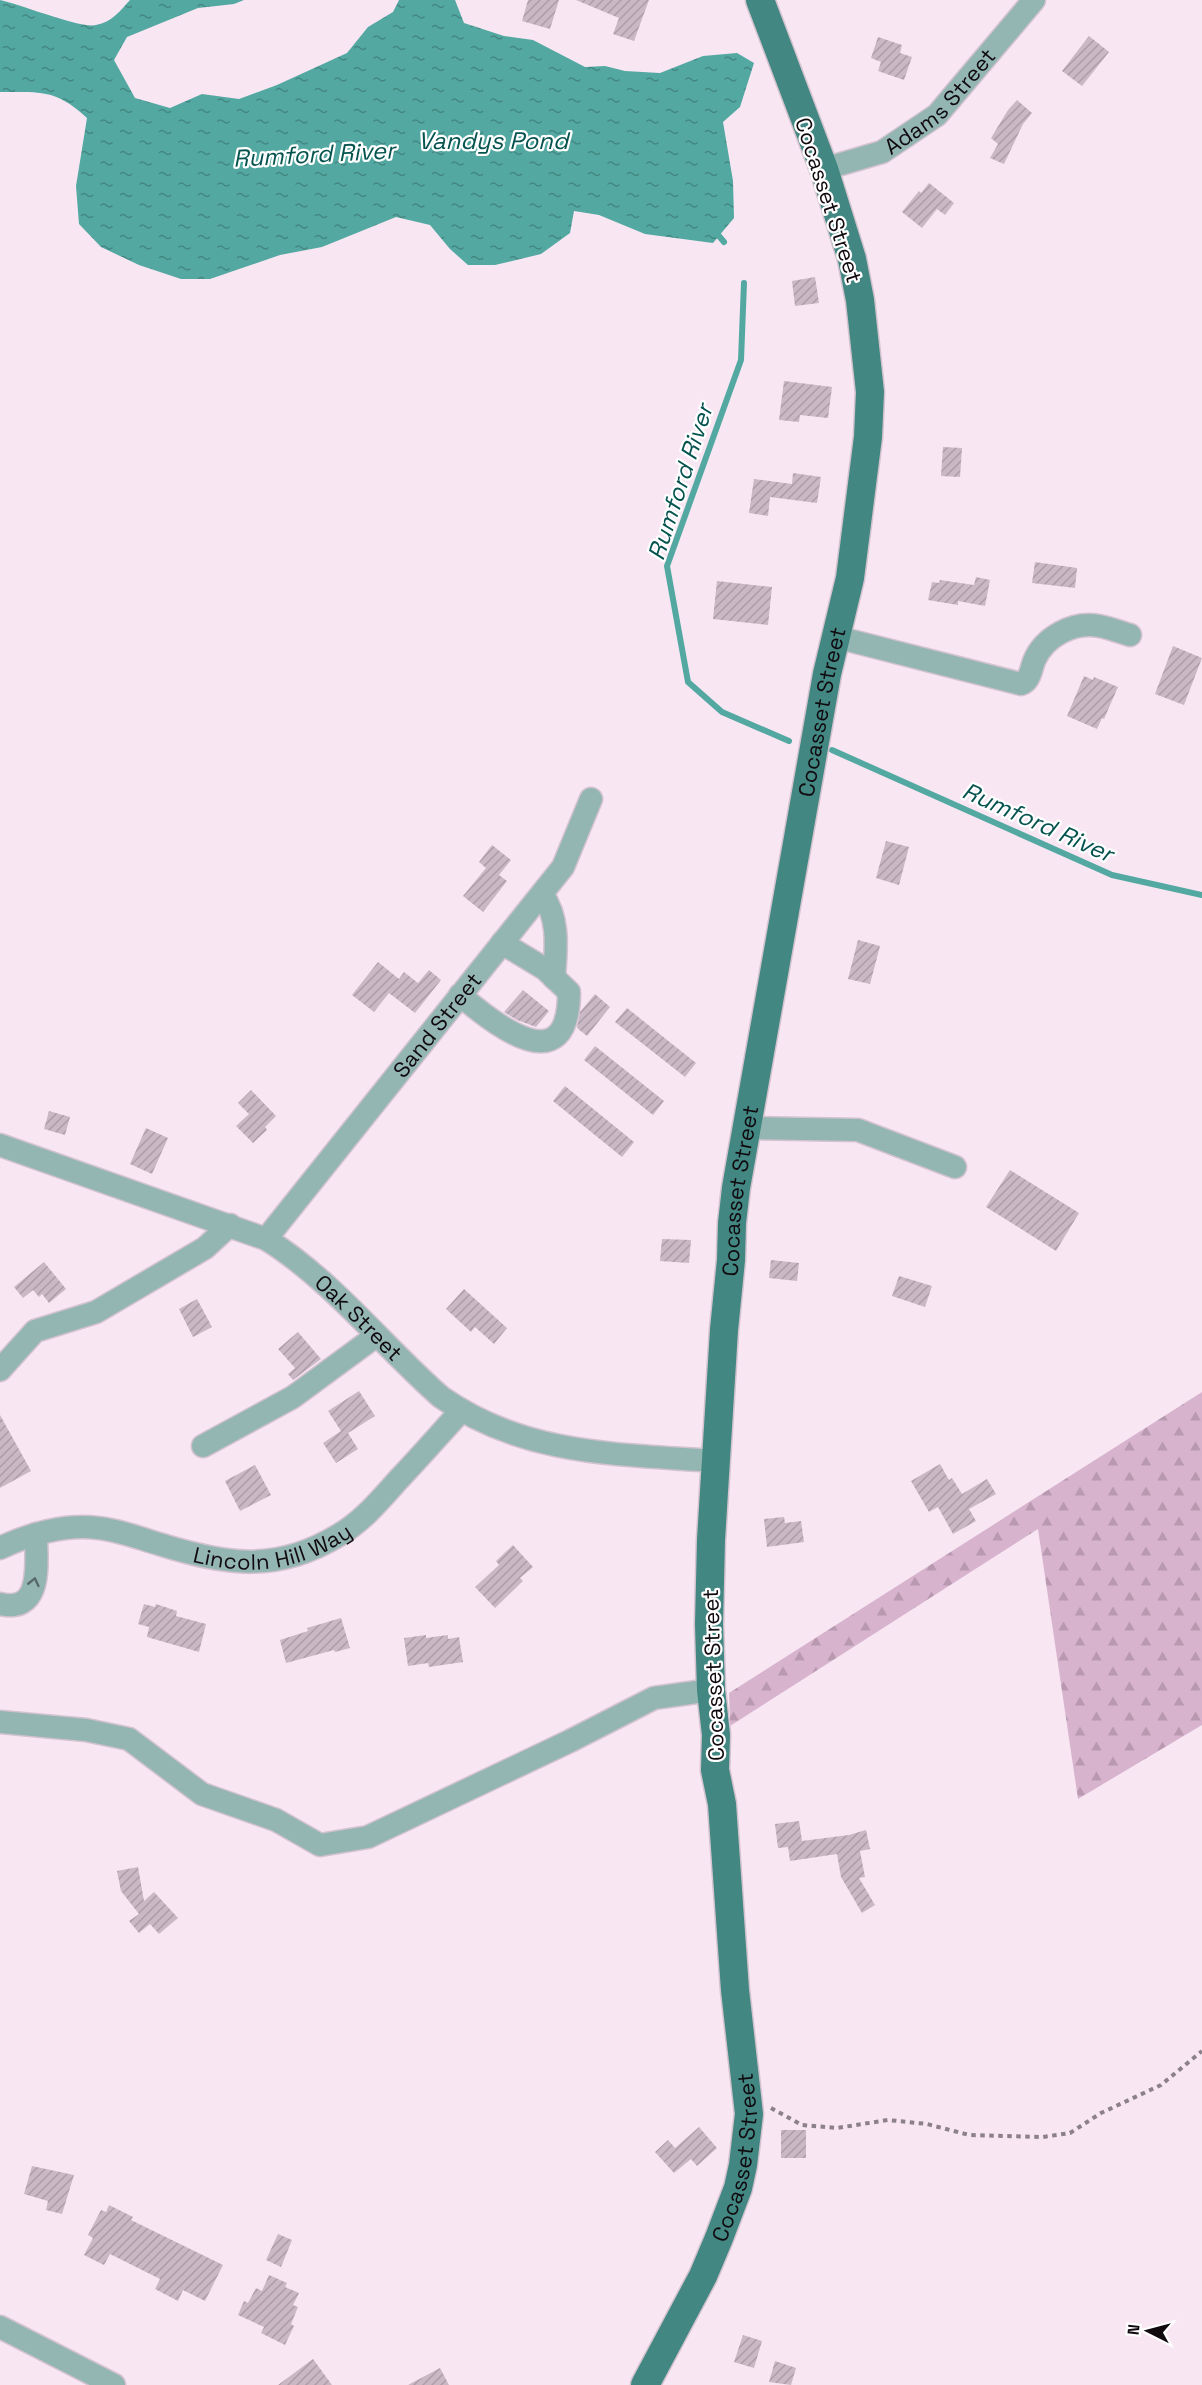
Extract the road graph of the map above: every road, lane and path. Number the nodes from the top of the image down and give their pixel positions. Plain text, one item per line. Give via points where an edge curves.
1 (760, 0) edge
2 (1034, 0) edge
3 (824, 169) junction
4 (1130, 636) dead end
5 (836, 637) junction
6 (591, 799) dead end
7 (542, 894) junction
8 (502, 943) junction
9 (554, 978) junction
10 (460, 995) junction
11 (747, 1128) junction
12 (0, 1145) edge
13 (955, 1167) dead end
14 (230, 1225) junction
15 (266, 1239) junction
16 (376, 1336) junction
17 (0, 1370) edge
18 (461, 1412) junction
19 (203, 1446) dead end
20 (716, 1461) junction
21 (36, 1534) junction
22 (0, 1548) edge
23 (0, 1604) edge
24 (711, 1690) junction
25 (0, 1722) edge
26 (1202, 2051) edge
27 (746, 2082) junction
28 (0, 2326) edge
29 (114, 2385) edge
30 (645, 2385) edge

1 - 3 main road, Cocasset Street
2 - 3 street, Adams Street via 937,115 882,152
3 - 5 main road, Cocasset Street via 852,259 870,392 861,504
4 - 5 street via 1098,625 1056,634 1042,647 1027,680 1021,684
5 - 11 main road, Cocasset Street
6 - 7 street, Sand Street via 563,867
7 - 8 street, Sand Street
7 - 9 street via 555,927
8 - 9 street
8 - 10 street, Sand Street
9 - 10 street via 569,992 569,1007 562,1030 552,1040 536,1042 521,1038 486,1017
10 - 15 street, Sand Street
11 - 13 street via 858,1130
11 - 20 main road, Cocasset Street via 732,1223
12 - 14 street, Oak Street
14 - 15 street, Oak Street
14 - 17 street via 205,1248 96,1312 35,1331
15 - 16 street, Oak Street via 310,1272
16 - 18 street, Oak Street
16 - 19 street via 293,1397
18 - 20 street, Oak Street via 511,1434 563,1448
18 - 21 street, Lincoln Hill Way via 355,1524 323,1544 290,1557 253,1563 217,1560 96,1528
20 - 24 main road, Cocasset Street via 709,1596
21 - 22 street, Lincoln Hill Way
23 -> 21 street via 22,1602 34,1588
24 - 25 street via 654,1698 368,1837 320,1845 276,1820 202,1794 129,1739 86,1730
24 - 27 main road, Cocasset Street via 715,1770 722,1804 735,1990
26 - 27 path via 1161,2085 1101,2113 1070,2133 1043,2137 969,2135 927,2124 888,2120 837,2128 802,2125 765,2105
27 - 30 main road, Cocasset Street via 748,2114 738,2188 704,2276
28 - 29 street

